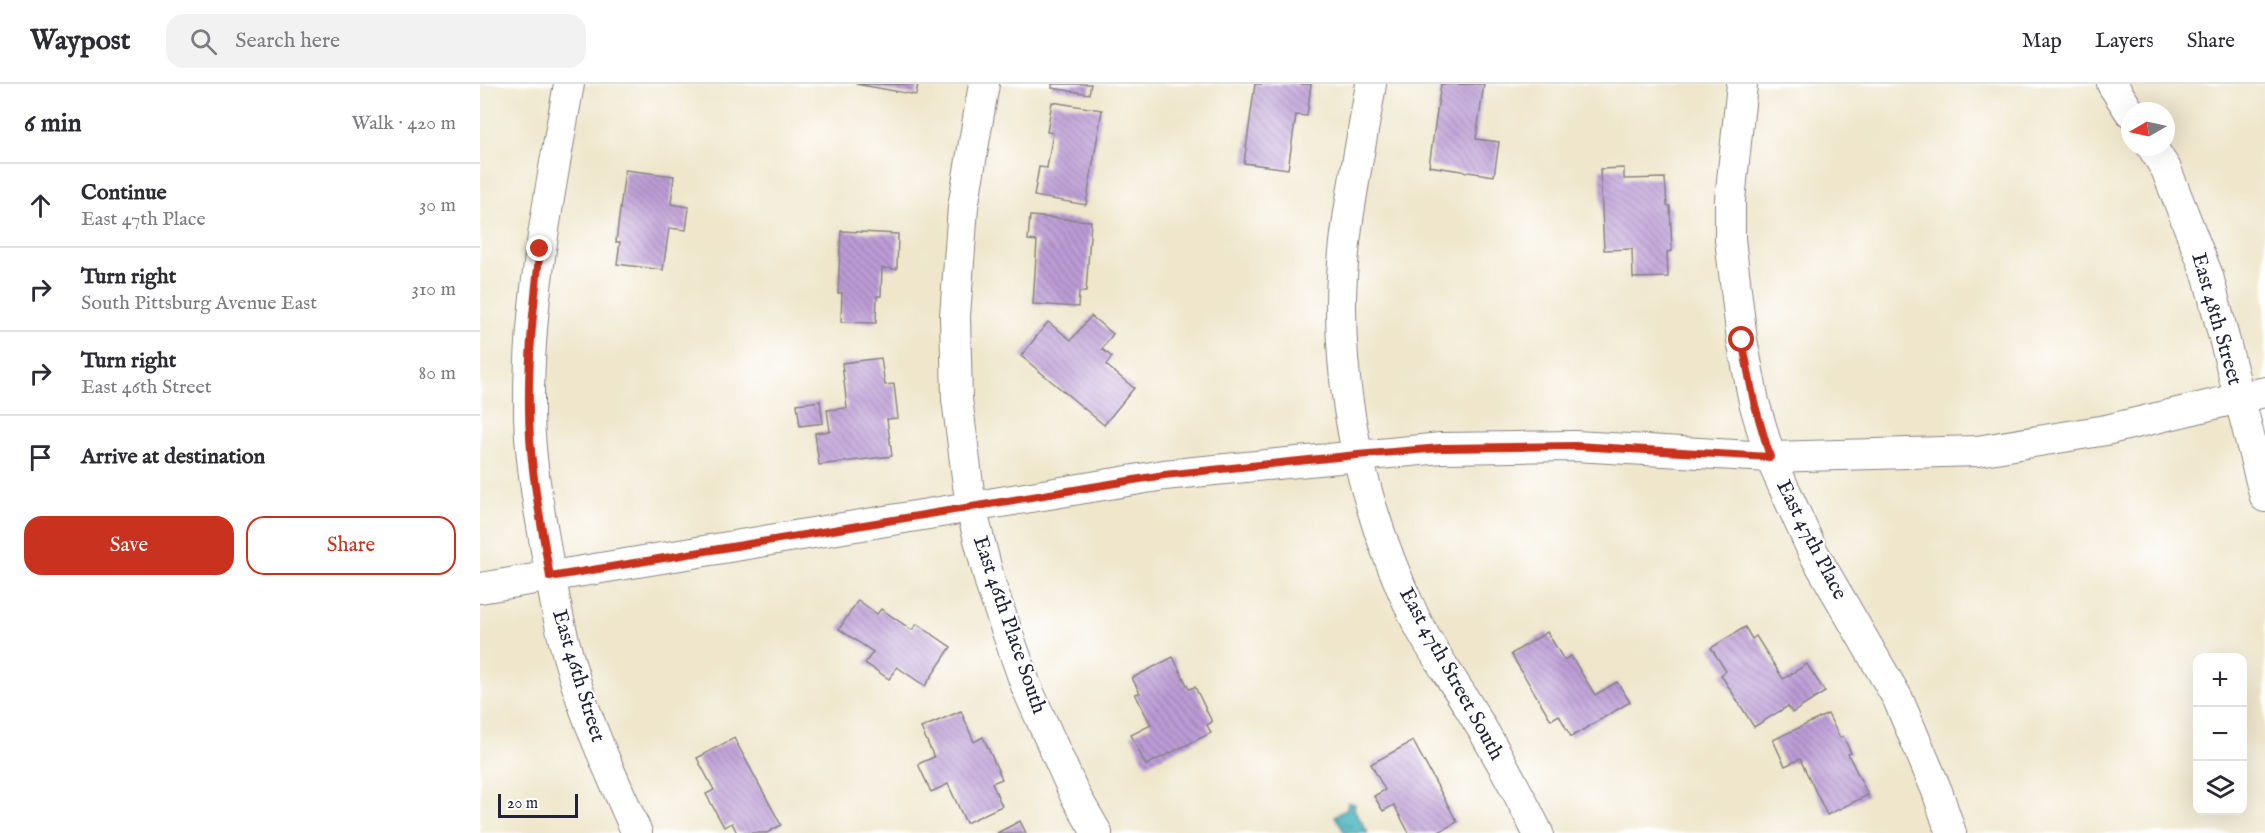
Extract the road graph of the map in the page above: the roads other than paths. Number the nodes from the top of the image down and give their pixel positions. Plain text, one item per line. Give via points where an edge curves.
1 (569, 84) edge
2 (984, 84) edge
3 (1371, 84) edge
4 (1742, 84) edge
5 (2112, 84) edge
6 (2124, 102) edge
7 (2158, 156) edge
8 (2252, 394) edge
9 (1357, 455) junction
10 (1770, 457) junction
11 (2265, 497) edge
12 (971, 508) junction
13 (550, 577) junction
14 (480, 588) edge
15 (638, 833) edge
16 (1097, 833) edge
17 (1538, 833) edge
18 (1951, 833) edge

1 - 13 street, East 46th Street via 531,324 529,420 534,483
2 - 12 street, East 46th Place South via 963,207 955,316 957,399
3 - 9 street, East 47th Street South via 1341,299 1343,362
4 - 10 street, East 47th Place via 1730,238 1742,340
5 - 6 street
7 - 8 street, East 48th Street
8 - 10 street via 2106,430 1988,450
8 - 11 street, East 48th Street
9 - 10 street via 1441,448 1575,446
9 - 12 street via 1164,475
9 - 17 street, East 47th Street South via 1374,516 1415,618 1481,726
10 - 18 street, East 47th Place via 1813,552 1898,699
12 - 13 street
12 - 16 street, East 46th Place South via 991,586 1026,686 1075,795
13 - 14 street
13 - 15 street, East 46th Street via 573,674 605,761

